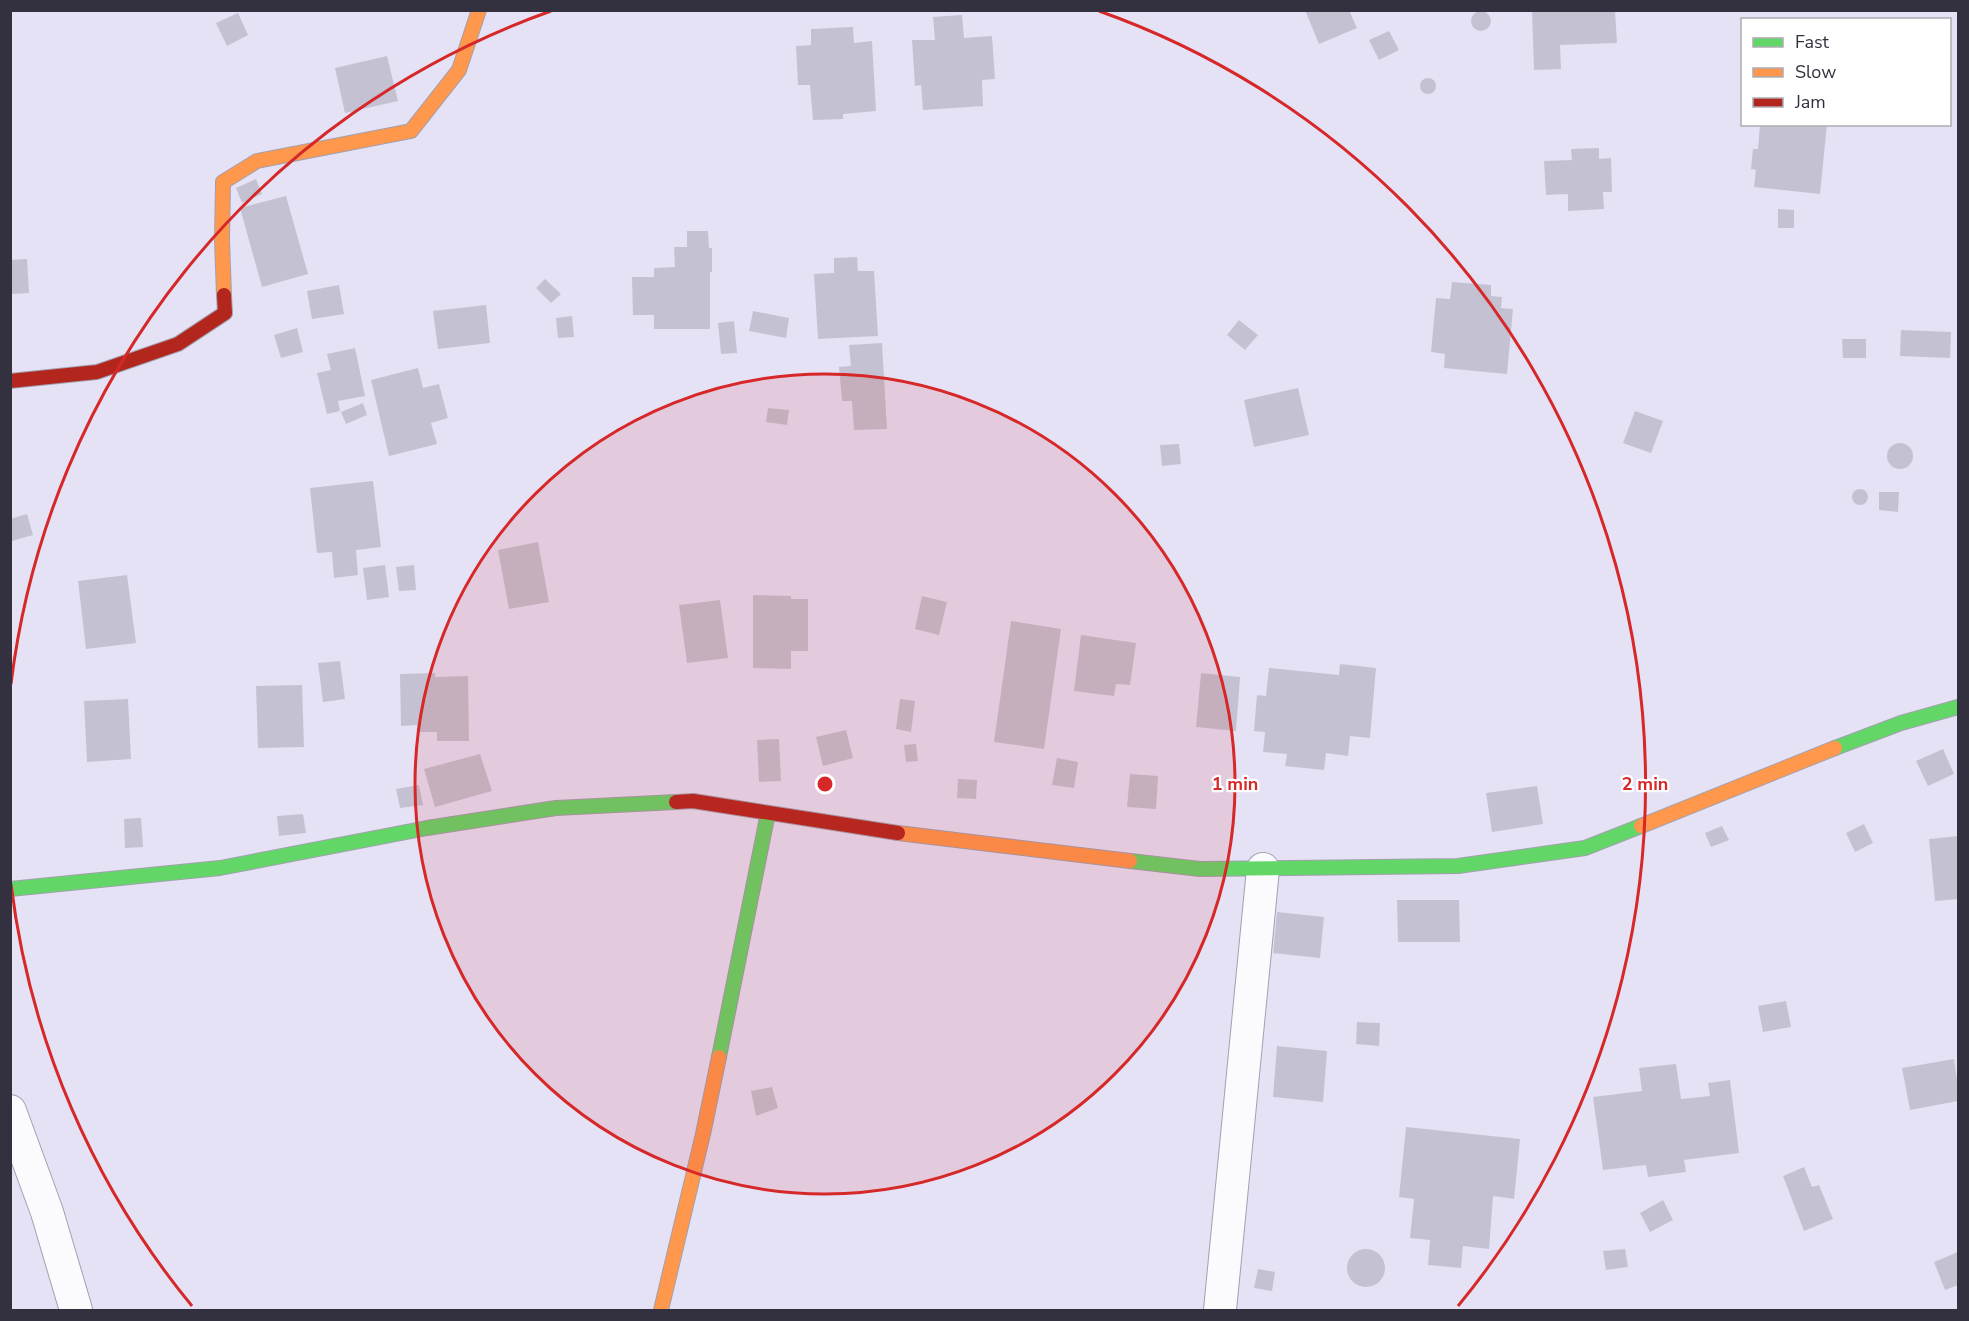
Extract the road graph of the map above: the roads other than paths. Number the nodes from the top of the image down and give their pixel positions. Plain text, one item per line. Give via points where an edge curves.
1 (479, 10) edge
2 (10, 381) edge
3 (1959, 707) edge
4 (768, 813) junction
5 (1263, 869) junction
6 (10, 889) edge
7 (10, 1111) edge
8 (76, 1311) edge
9 (661, 1311) edge
10 (1220, 1311) edge

1 - 2 street via 459,70 411,131 257,161 224,182 225,313 178,345 97,372
3 - 5 street via 1901,723 1585,848 1458,866
4 - 5 street via 902,834 1188,868
4 - 6 street via 693,801 556,808 219,868
4 - 9 street via 704,1134
5 - 10 street
7 - 8 street via 47,1212

